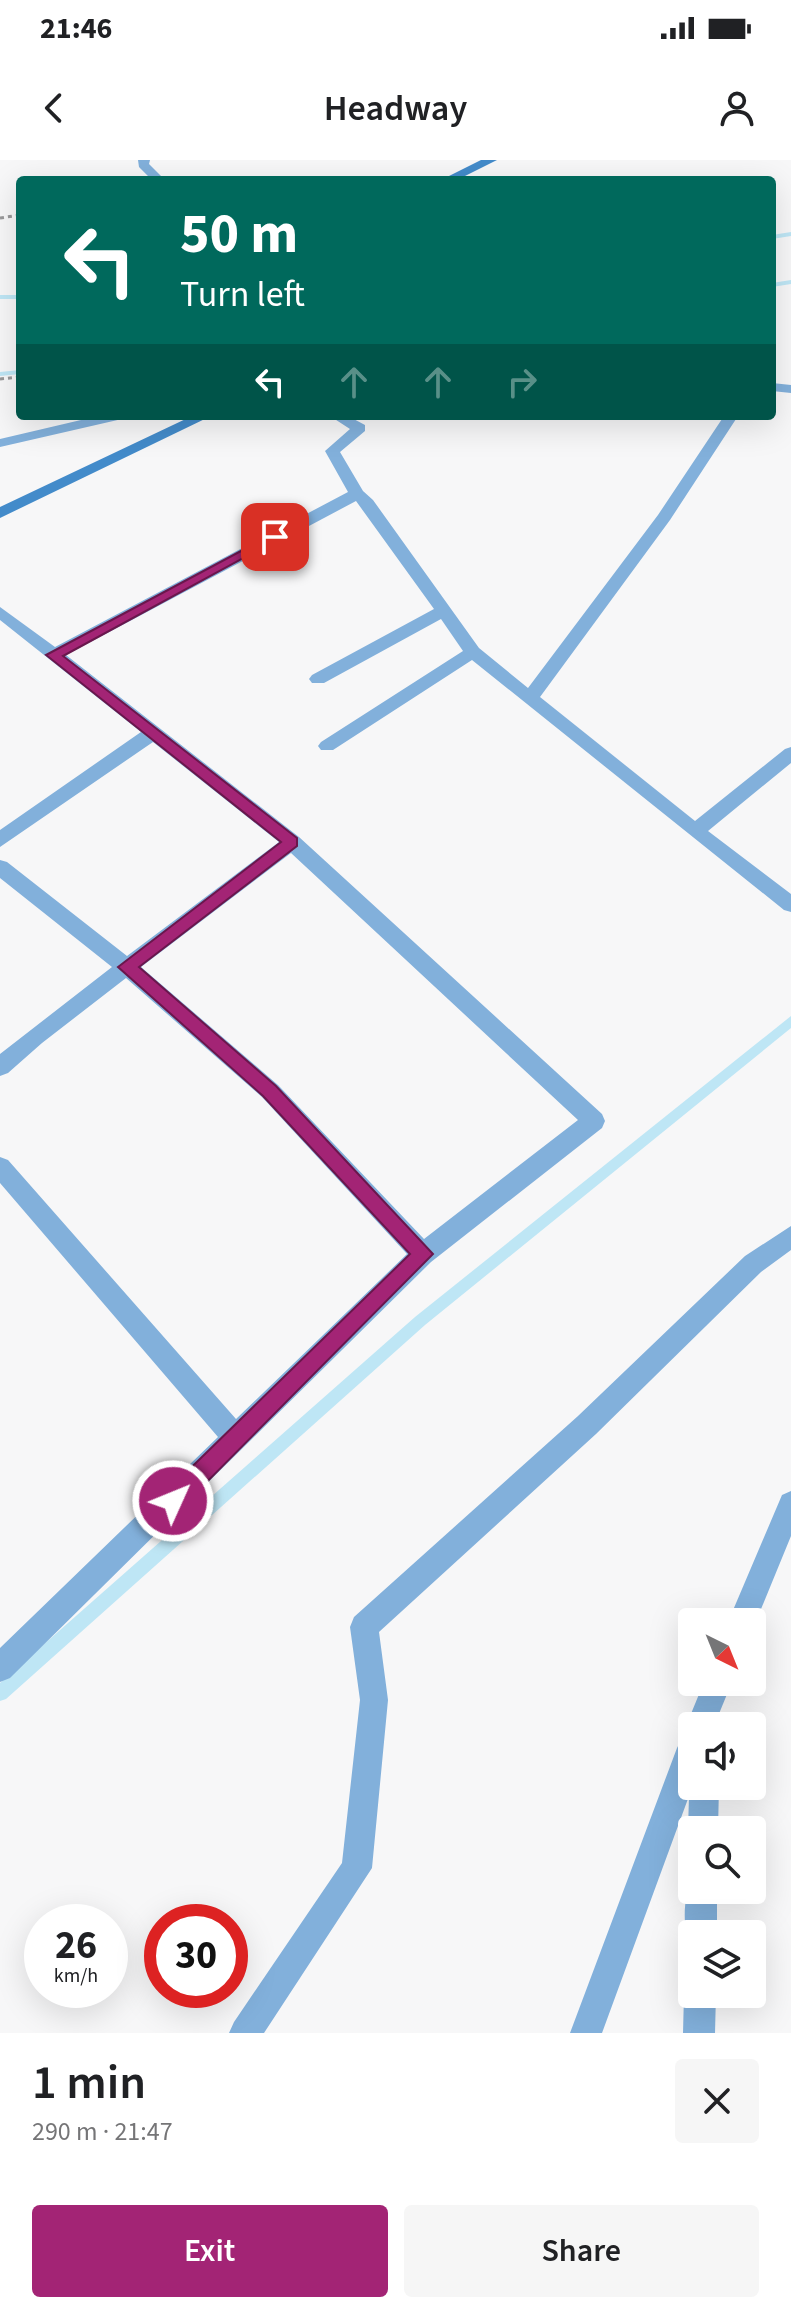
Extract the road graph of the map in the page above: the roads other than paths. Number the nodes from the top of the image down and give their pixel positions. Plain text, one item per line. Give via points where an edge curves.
1 (144, 160) edge
2 (491, 160) edge
3 (155, 176) edge
4 (456, 176) edge
5 (100, 420) edge
6 (196, 420) edge
7 (345, 420) edge
8 (728, 420) edge
9 (0, 443) edge
10 (357, 494) junction
11 (0, 513) edge
12 (444, 610) junction
13 (0, 612) edge
14 (473, 652) junction
15 (53, 655) junction
16 (318, 679) dead end
17 (530, 698) junction
18 (153, 733) junction
19 (327, 746) dead end
20 (791, 753) edge
21 (695, 831) junction
22 (0, 840) edge
23 (292, 842) junction
24 (0, 867) edge
25 (791, 905) edge
26 (127, 967) junction
27 (0, 1067) edge
28 (0, 1167) edge
29 (791, 1236) edge
30 (423, 1254) junction
31 (237, 1439) junction
32 (791, 1504) edge
33 (748, 1608) edge
34 (0, 1668) edge
35 (678, 1786) edge
36 (700, 2008) edge
37 (245, 2033) edge
38 (586, 2033) edge
39 (699, 2033) edge

1 - 3 street
2 - 4 main road
5 - 9 street
6 - 11 main road
7 - 10 street via 360,428 332,451
8 - 17 street
10 - 12 street
10 - 15 street
12 - 14 street
12 - 16 street
13 - 15 street
14 - 17 street
14 - 19 street
15 - 18 street
17 - 21 street
18 - 22 street
18 - 23 street
20 - 21 street
21 - 25 street
23 - 26 street
23 - 30 street via 594,1121
24 - 26 street
26 - 27 street
26 - 30 street via 270,1091
28 - 31 street
29 - 37 street via 753,1264 587,1425 364,1627 374,1700 357,1868
30 - 31 street
31 - 34 street
32 - 33 street
35 - 38 street
36 - 39 street

